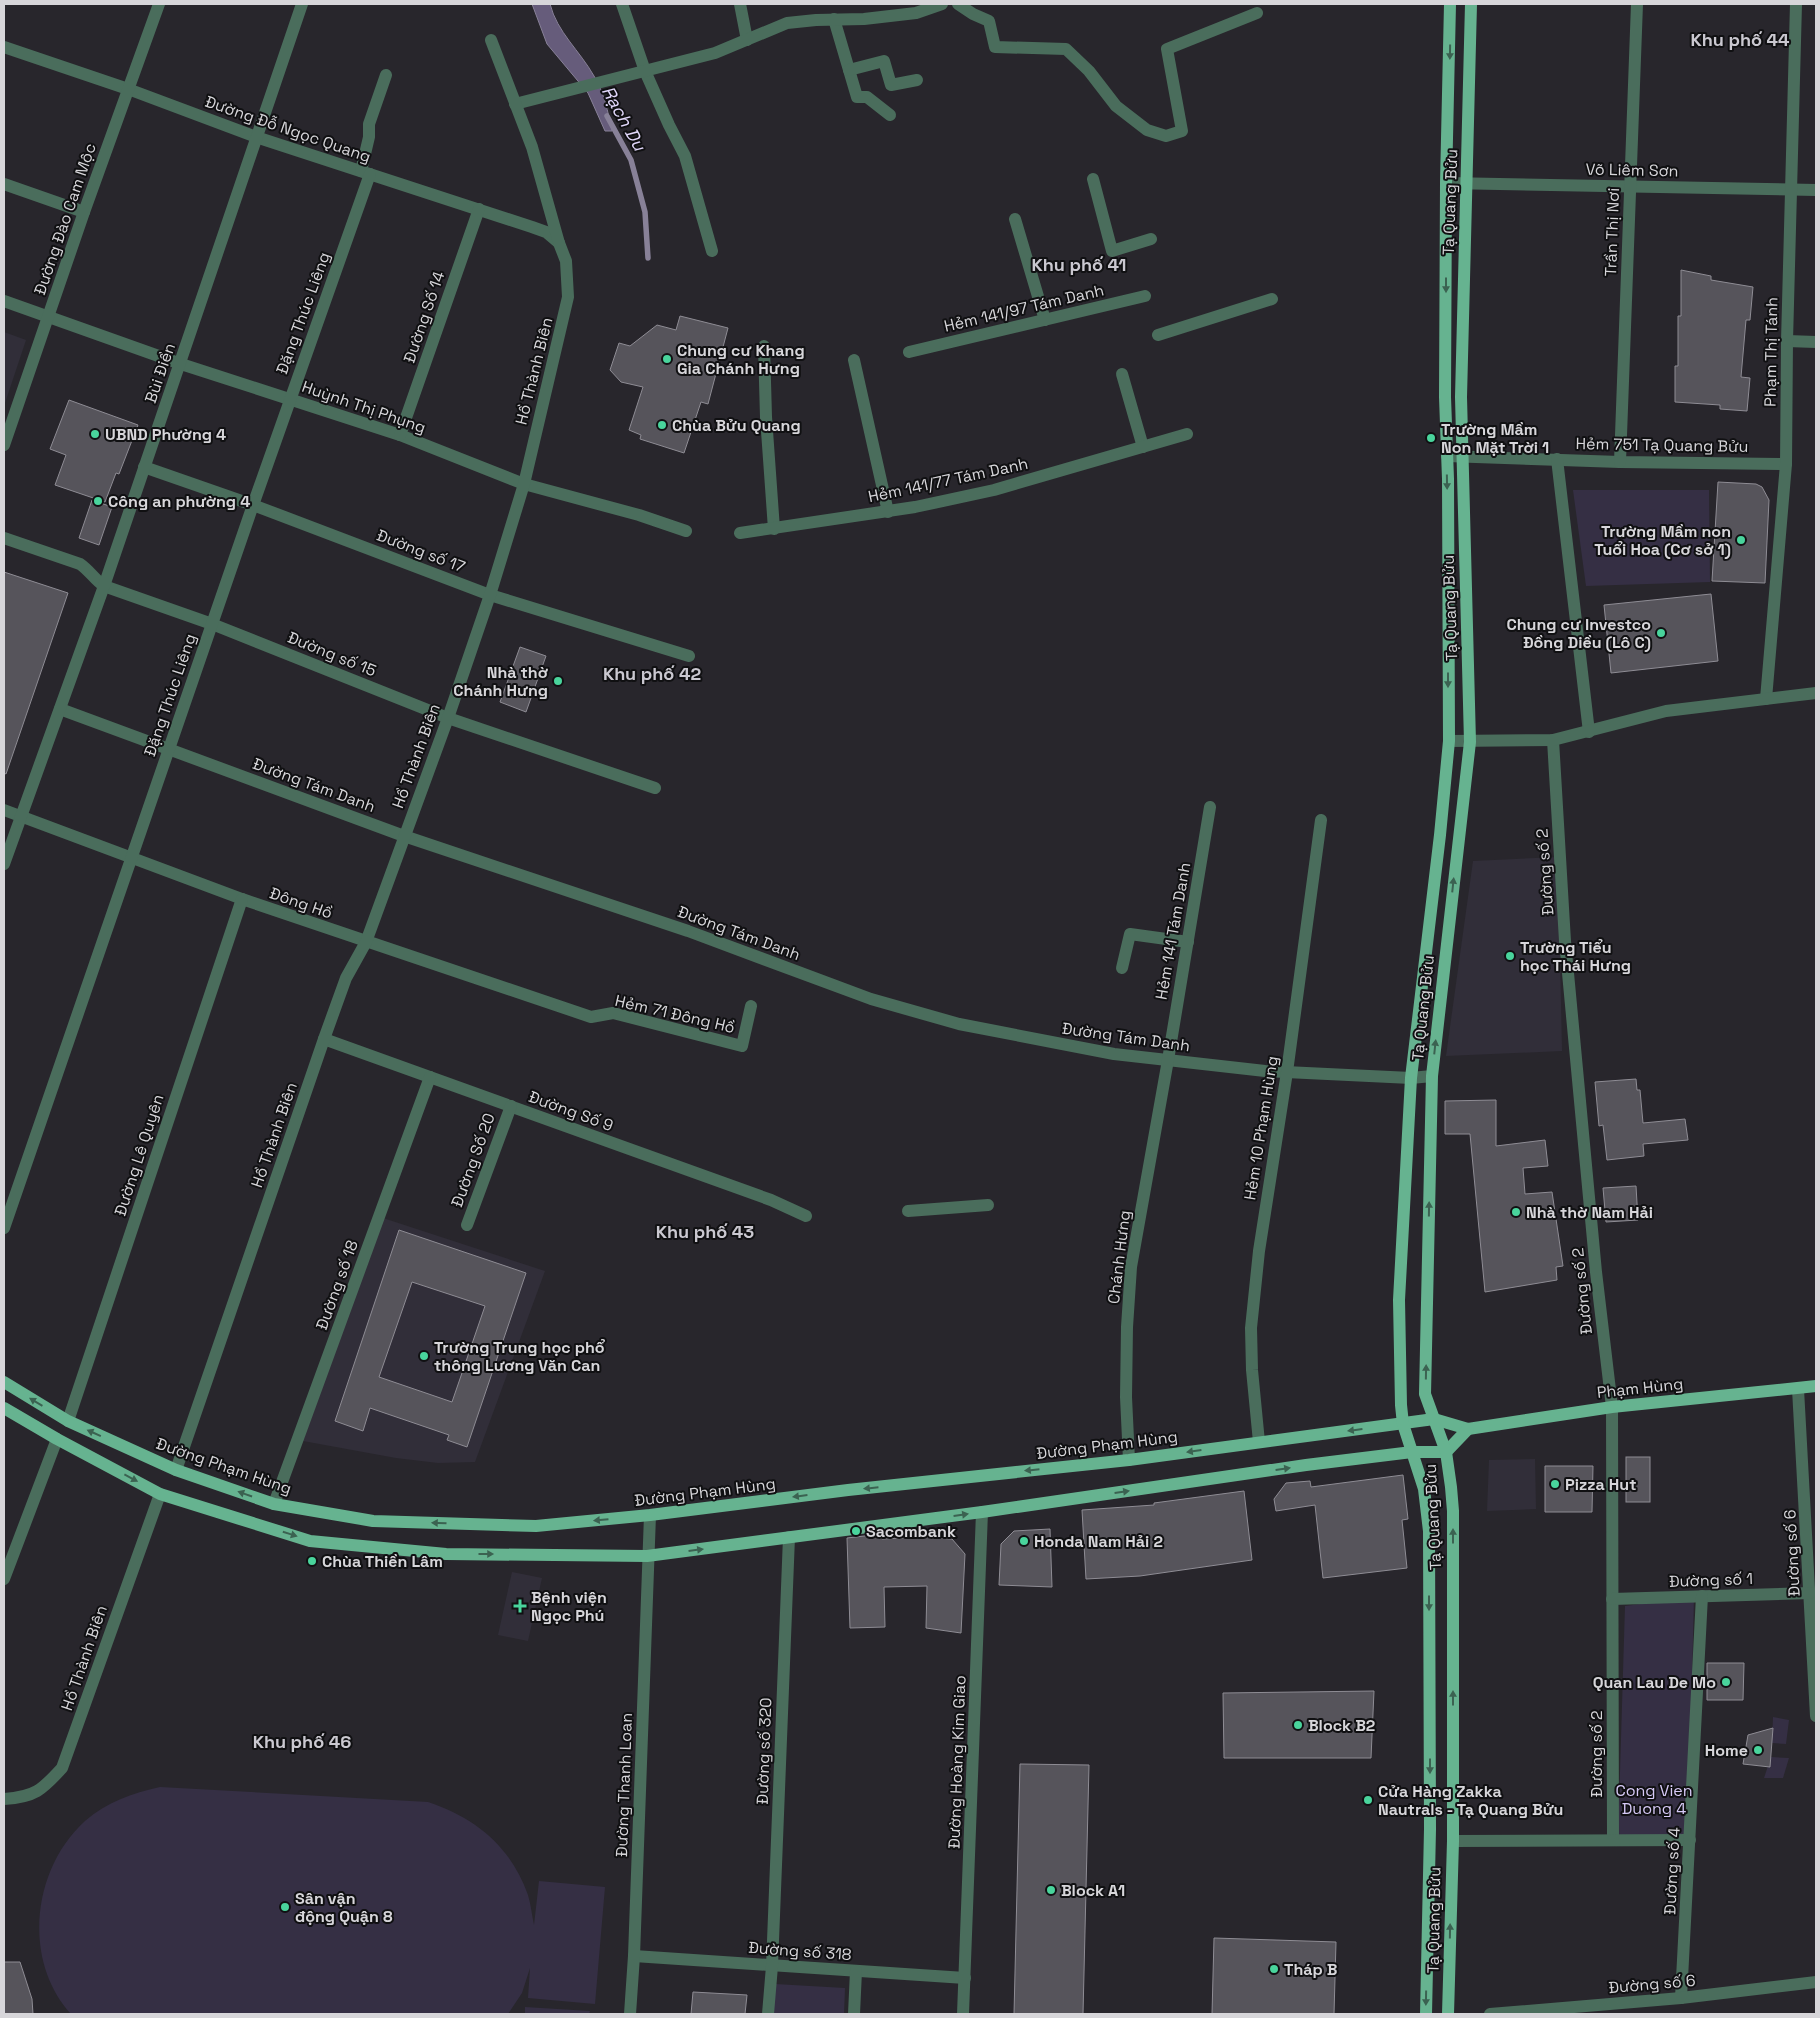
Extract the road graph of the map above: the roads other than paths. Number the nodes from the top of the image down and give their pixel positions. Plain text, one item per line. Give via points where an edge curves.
1 (159, 4) edge
2 (302, 4) edge
3 (622, 4) edge
4 (740, 4) edge
5 (942, 4) edge
6 (958, 4) edge
7 (1450, 4) edge
8 (1471, 4) edge
9 (1636, 4) edge
10 (1796, 4) edge
11 (915, 8) edge
12 (1257, 13) dead end
13 (834, 20) junction
14 (491, 40) dead end
15 (747, 40) junction
16 (4, 47) edge
17 (849, 70) junction
18 (645, 71) junction
19 (386, 75) dead end
20 (917, 80) dead end
21 (128, 89) junction
22 (515, 104) junction
23 (890, 115) dead end
24 (256, 137) junction
25 (365, 172) junction
26 (1093, 179) dead end
27 (1446, 183) junction
28 (1467, 183) junction
29 (4, 184) edge
30 (1630, 186) junction
31 (1791, 189) junction
32 (1816, 190) edge
33 (479, 210) junction
34 (84, 212) junction
35 (1015, 219) dead end
36 (1151, 239) dead end
37 (559, 243) junction
38 (712, 251) dead end
39 (1146, 296) dead end
40 (1272, 299) dead end
41 (4, 301) edge
42 (48, 316) junction
43 (1045, 320) junction
44 (1158, 335) dead end
45 (1787, 340) junction
46 (1816, 342) edge
47 (764, 346) dead end
48 (909, 352) dead end
49 (854, 360) dead end
50 (180, 364) junction
51 (1122, 374) dead end
52 (290, 399) junction
53 (1188, 434) dead end
54 (400, 435) junction
55 (5, 439) edge
56 (1143, 447) junction
57 (1447, 456) junction
58 (1462, 456) junction
59 (1557, 459) junction
60 (1620, 462) junction
61 (1786, 464) junction
62 (144, 468) junction
63 (524, 484) junction
64 (253, 505) junction
65 (888, 512) junction
66 (774, 529) junction
67 (686, 531) dead end
68 (740, 533) dead end
69 (4, 538) edge
70 (104, 586) junction
71 (490, 595) junction
72 (212, 624) junction
73 (689, 656) dead end
74 (1816, 694) edge
75 (1766, 699) junction
76 (60, 709) junction
77 (448, 718) junction
78 (1589, 732) junction
79 (1553, 740) junction
80 (1449, 741) junction
81 (1470, 742) junction
82 (168, 749) junction
83 (655, 788) dead end
84 (1210, 807) dead end
85 (4, 810) edge
86 (21, 816) junction
87 (1321, 820) dead end
88 (404, 836) junction
89 (131, 858) junction
90 (4, 864) edge
91 (242, 899) junction
92 (366, 942) junction
93 (1188, 942) junction
94 (1122, 968) dead end
95 (751, 1006) dead end
96 (591, 1017) joint
97 (324, 1039) junction
98 (1168, 1060) junction
99 (1287, 1072) junction
100 (1432, 1076) junction
101 (430, 1077) junction
102 (1411, 1078) junction
103 (511, 1106) junction
104 (988, 1205) dead end
105 (908, 1211) dead end
106 (806, 1216) dead end
107 (467, 1225) dead end
108 (4, 1228) edge
109 (4, 1382) edge
110 (1816, 1386) edge
111 (1798, 1389) junction
112 (1612, 1407) junction
113 (4, 1408) edge
114 (1434, 1419) junction
115 (68, 1421) junction
116 (1403, 1424) junction
117 (1468, 1428) junction
118 (57, 1439) junction
119 (1259, 1442) junction
120 (1412, 1452) junction
121 (1446, 1452) junction
122 (1130, 1460) junction
123 (176, 1470) junction
124 (160, 1494) junction
125 (274, 1504) junction
126 (982, 1512) junction
127 (650, 1516) junction
128 (789, 1537) junction
129 (647, 1556) junction
130 (4, 1579) edge
131 (1810, 1593) junction
132 (1702, 1596) junction
133 (1612, 1599) junction
134 (1816, 1716) edge
135 (4, 1799) edge
136 (1613, 1840) junction
137 (1690, 1840) junction
138 (1429, 1841) junction
139 (1453, 1841) junction
140 (634, 1956) junction
141 (772, 1966) junction
142 (856, 1971) junction
143 (965, 1978) junction
144 (1816, 1982) edge
145 (1681, 1998) junction
146 (630, 2014) edge
147 (768, 2014) edge
148 (854, 2014) edge
149 (964, 2014) edge
150 (1426, 2014) edge
151 (1448, 2014) edge
152 (1490, 2014) edge

1 - 21 street, Đường Đào Cam Mộc
2 - 24 street, Bùi Điền
3 - 18 street
4 - 15 street
5 - 11 street
6 - 12 street via 989,21 995,47 1066,49 1089,71 1116,106 1147,130 1166,136 1182,130 1167,49
7 -> 27 main road, Tạ Quang Bửu
8 - 28 main road, Tạ Quang Bửu
9 - 30 street, Trần Thị Nơi
10 - 31 street, Phạm Thị Tánh
11 - 13 street via 864,19
13 - 15 street via 787,23
13 - 17 street
14 - 22 street, Hồ Thành Biên
15 - 18 street via 715,53
16 - 21 street, Đường Đỗ Ngọc Quang
17 - 20 street via 884,61 891,86
17 - 23 street via 857,97 867,97
18 - 22 street
18 - 38 street via 685,156
19 - 25 street, Đặng Thúc Liêng via 369,124
21 - 24 street, Đường Đỗ Ngọc Quang
21 - 34 street, Đường Đào Cam Mộc
22 - 37 street, Hồ Thành Biên via 532,147
24 - 25 street, Đường Đỗ Ngọc Quang
24 - 50 street, Bùi Điền
25 - 33 street, Đường Đỗ Ngọc Quang
25 - 52 street, Đặng Thúc Liêng
26 - 36 street via 1112,252
27 - 28 street, Võ Liêm Sơn
27 -> 57 main road, Tạ Quang Bửu
28 - 30 street, Võ Liêm Sơn
28 - 58 main road, Tạ Quang Bửu
29 - 34 street
30 - 31 street, Võ Liêm Sơn
30 - 60 street, Trần Thị Nơi
31 - 32 street, Võ Liêm Sơn
31 - 45 street, Phạm Thị Tánh
33 - 37 street, Đường Đỗ Ngọc Quang via 546,232
33 - 54 street, Đường Số 14
34 - 42 street, Đường Đào Cam Mộc
35 - 43 street
37 - 63 street, Hồ Thành Biên via 566,261 568,297
39 - 43 street, Hẻm 141/97 Tám Danh
40 - 44 street
41 - 42 street, Huỳnh Thị Phụng
42 - 50 street, Huỳnh Thị Phụng
42 - 55 street, Đường Đào Cam Mộc
43 - 48 street, Hẻm 141/97 Tám Danh
45 - 46 street
45 - 61 street, Phạm Thị Tánh
47 - 66 street
49 - 65 street
50 - 52 street, Huỳnh Thị Phụng
50 - 62 street, Bùi Điền
51 - 56 street
52 - 54 street, Huỳnh Thị Phụng
52 - 64 street, Đặng Thúc Liêng
53 - 56 street, Hẻm 141/77 Tám Danh
54 - 63 street, Huỳnh Thị Phụng
56 - 65 street, Hẻm 141/77 Tám Danh via 994,490
57 - 58 street, Hẻm 751 Tạ Quang Bửu
57 -> 80 main road, Tạ Quang Bửu
58 - 59 street, Hẻm 751 Tạ Quang Bửu
58 - 81 main road, Tạ Quang Bửu
59 - 60 street, Hẻm 751 Tạ Quang Bửu
59 - 78 street
60 - 61 street, Hẻm 751 Tạ Quang Bửu
61 - 75 street, Phạm Thị Tánh
62 - 64 street, Đường số 17
62 - 70 street, Bùi Điền
63 - 67 street, Huỳnh Thị Phụng
63 - 71 street, Hồ Thành Biên
64 - 71 street, Đường số 17
64 - 72 street, Đặng Thúc Liêng
65 - 66 street, Hẻm 141/77 Tám Danh
66 - 68 street, Hẻm 141/77 Tám Danh
69 - 70 street, Đường số 15 via 80,564
70 - 72 street, Đường số 15
70 - 76 street, Bùi Điền
71 - 73 street, Đường số 17
71 - 77 street, Hồ Thành Biên
72 - 77 street, Đường số 15
72 - 82 street, Đặng Thúc Liêng
74 - 75 street
75 - 78 street via 1666,711
76 - 82 street, Đường Tám Danh
76 - 86 street, Bùi Điền
77 - 83 street, Đường số 15
77 - 88 street, Hồ Thành Biên
78 - 79 street
79 - 81 street
79 - 112 street, Đường số 2 via 1565,941
80 - 81 street
80 - 102 main road, Tạ Quang Bửu
100 -> 81 main road, Tạ Quang Bửu
82 - 88 street, Đường Tám Danh
82 - 89 street, Đặng Thúc Liêng
84 - 93 street, Hẻm 141 Tám Danh
85 - 86 street, Đông Hồ
86 - 89 street, Đông Hồ
86 - 90 street, Bùi Điền
87 - 99 street, Hẻm 10 Phạm Hùng
88 - 92 street, Hồ Thành Biên
88 - 98 street, Đường Tám Danh via 688,931 871,998 964,1025 1114,1054
89 - 91 street, Đông Hồ
89 - 108 street, Đặng Thúc Liêng
91 - 92 street, Đông Hồ
91 - 115 street, Đường Lê Quyên
92 - 96 street, Đông Hồ
92 - 97 street, Hồ Thành Biên via 346,978
93 - 94 street via 1130,934
93 - 98 street, Hẻm 141 Tám Danh
95 - 96 street, Hẻm 71 Đông Hồ via 742,1046 613,1013
97 - 101 street, Đường Số 9
97 - 123 street, Hồ Thành Biên
98 - 99 street, Đường Tám Danh
98 - 122 street, Chánh Hưng via 1131,1267 1126,1397
99 - 102 street, Đường Tám Danh
99 - 119 street, Hẻm 10 Phạm Hùng via 1258,1251 1252,1328 1252,1370
100 - 102 street, Đường Tám Danh
114 -> 100 main road, Tạ Quang Bửu via 1425,1394
101 - 103 street, Đường Số 9
101 - 125 street, Đường số 18
102 - 116 main road, Tạ Quang Bửu via 1399,1300
103 - 106 street, Đường Số 9 via 771,1200
103 - 107 street, Đường Số 20
104 - 105 street
115 -> 109 main road, Đường Phạm Hùng
110 - 111 main road, Phạm Hùng
111 - 112 main road, Phạm Hùng
111 - 131 street, Đường số 6
112 - 117 main road, Phạm Hùng
112 - 133 street, Đường số 2
113 - 118 main road
114 - 116 main road, Đường Phạm Hùng
114 - 117 main road, Phạm Hùng
114 - 121 main road, Tạ Quang Bửu
123 -> 115 main road, Đường Phạm Hùng
116 -> 119 main road, Đường Phạm Hùng
116 - 120 main road, Tạ Quang Bửu
117 - 121 main road
118 -> 124 main road
118 - 130 street
119 -> 122 main road, Đường Phạm Hùng
120 - 121 main road
126 -> 120 main road
120 -> 138 main road, Tạ Quang Bửu via 1424,1489 1429,1530
139 -> 121 main road, Tạ Quang Bửu via 1453,1511
122 -> 127 main road, Đường Phạm Hùng via 848,1490
125 -> 123 main road, Đường Phạm Hùng
124 -> 129 main road via 310,1540 446,1554
124 - 135 street, Hồ Thành Biên via 62,1768 44,1788 23,1798
127 -> 125 main road, Đường Phạm Hùng via 536,1526 373,1521
128 -> 126 main road
126 - 143 street, Đường Hoàng Kim Giao
127 - 129 street, Đường Thanh Loan
129 -> 128 main road
128 - 141 street, Đường số 320
129 - 140 street, Đường Thanh Loan
131 - 132 street, Đường số 1
131 - 134 street, Đường số 6
132 - 133 street, Đường số 1
132 - 137 street, Đường số 4
133 - 136 street, Đường số 2
136 - 137 street
136 - 139 street
137 - 145 street, Đường số 4
138 - 139 main road
138 -> 150 main road, Tạ Quang Bửu
151 -> 139 main road, Tạ Quang Bửu
140 - 141 street, Đường số 318
140 - 146 street, Đường Thanh Loan
141 - 142 street, Đường số 318
141 - 147 street, Đường số 320
142 - 143 street, Đường số 318
142 - 148 street
143 - 149 street, Đường Hoàng Kim Giao
144 - 145 street, Đường số 6
145 - 152 street, Đường số 6

